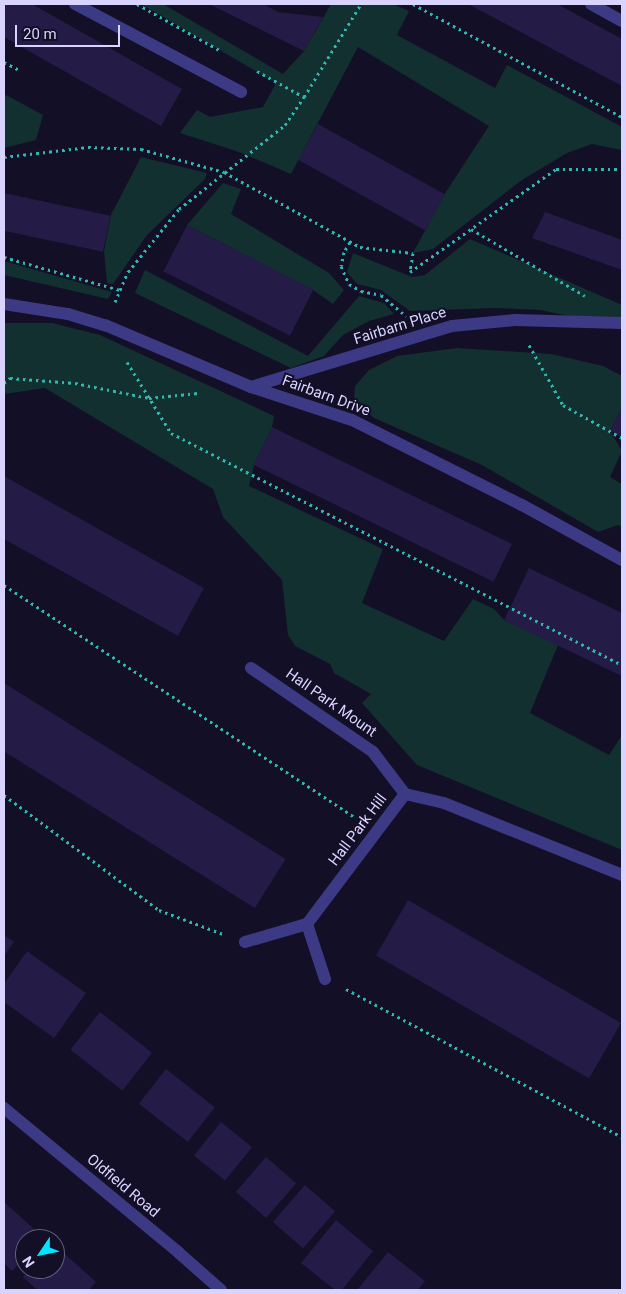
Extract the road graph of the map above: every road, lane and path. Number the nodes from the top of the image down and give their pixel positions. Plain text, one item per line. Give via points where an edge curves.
1 (76, 4) edge
2 (361, 4) edge
3 (413, 4) edge
4 (591, 4) edge
5 (622, 21) edge
6 (4, 62) edge
7 (21, 71) dead end
8 (241, 92) dead end
9 (622, 116) edge
10 (4, 157) edge
11 (622, 169) edge
12 (224, 172) junction
13 (471, 229) junction
14 (350, 242) junction
15 (4, 257) edge
16 (120, 290) junction
17 (589, 298) dead end
18 (4, 304) edge
19 (515, 320) junction
20 (622, 323) edge
21 (104, 325) junction
22 (422, 336) junction
23 (4, 383) edge
24 (251, 387) junction
25 (205, 392) dead end
26 (149, 398) junction
27 (622, 438) edge
28 (622, 560) edge
29 (4, 585) edge
30 (622, 665) edge
31 (251, 668) dead end
32 (405, 794) junction
33 (4, 795) edge
34 (377, 831) junction
35 (622, 875) edge
36 (307, 924) junction
37 (245, 942) joint
38 (325, 979) joint
39 (4, 1108) edge
40 (622, 1138) edge
41 (221, 1290) edge

1 - 8 street
2 - 12 path via 285,125
3 - 9 path
4 - 5 street
6 - 7 path
10 - 12 path via 88,147 141,149
11 - 13 path via 556,169
12 - 14 path
12 - 16 path via 179,210 128,272
13 - 14 path via 410,272 412,253 360,247
13 - 17 path
14 - 22 path via 341,266 349,284 360,291 381,295 402,311
15 - 16 path
16 - 21 path
18 - 21 street, Fairbarn Drive via 68,314
19 - 20 street, Fairbarn Place
19 - 22 street, Fairbarn Place via 452,326
19 - 27 path via 563,405
21 - 24 street, Fairbarn Drive
21 - 26 path
22 - 24 street, Fairbarn Place
23 - 26 path via 10,378 75,383
24 - 28 street, Fairbarn Drive via 352,420 522,504
25 - 26 path
26 - 30 path via 171,433
29 - 34 path
31 - 32 street, Hall Park Mount via 373,752
32 - 34 street, Hall Park Hill
32 - 35 street, Hall Park Hill via 444,803
33 - 37 path via 159,910
34 - 36 street, Hall Park Hill
36 - 37 street
36 - 38 street
38 - 40 path
39 - 41 street, Oldfield Road

